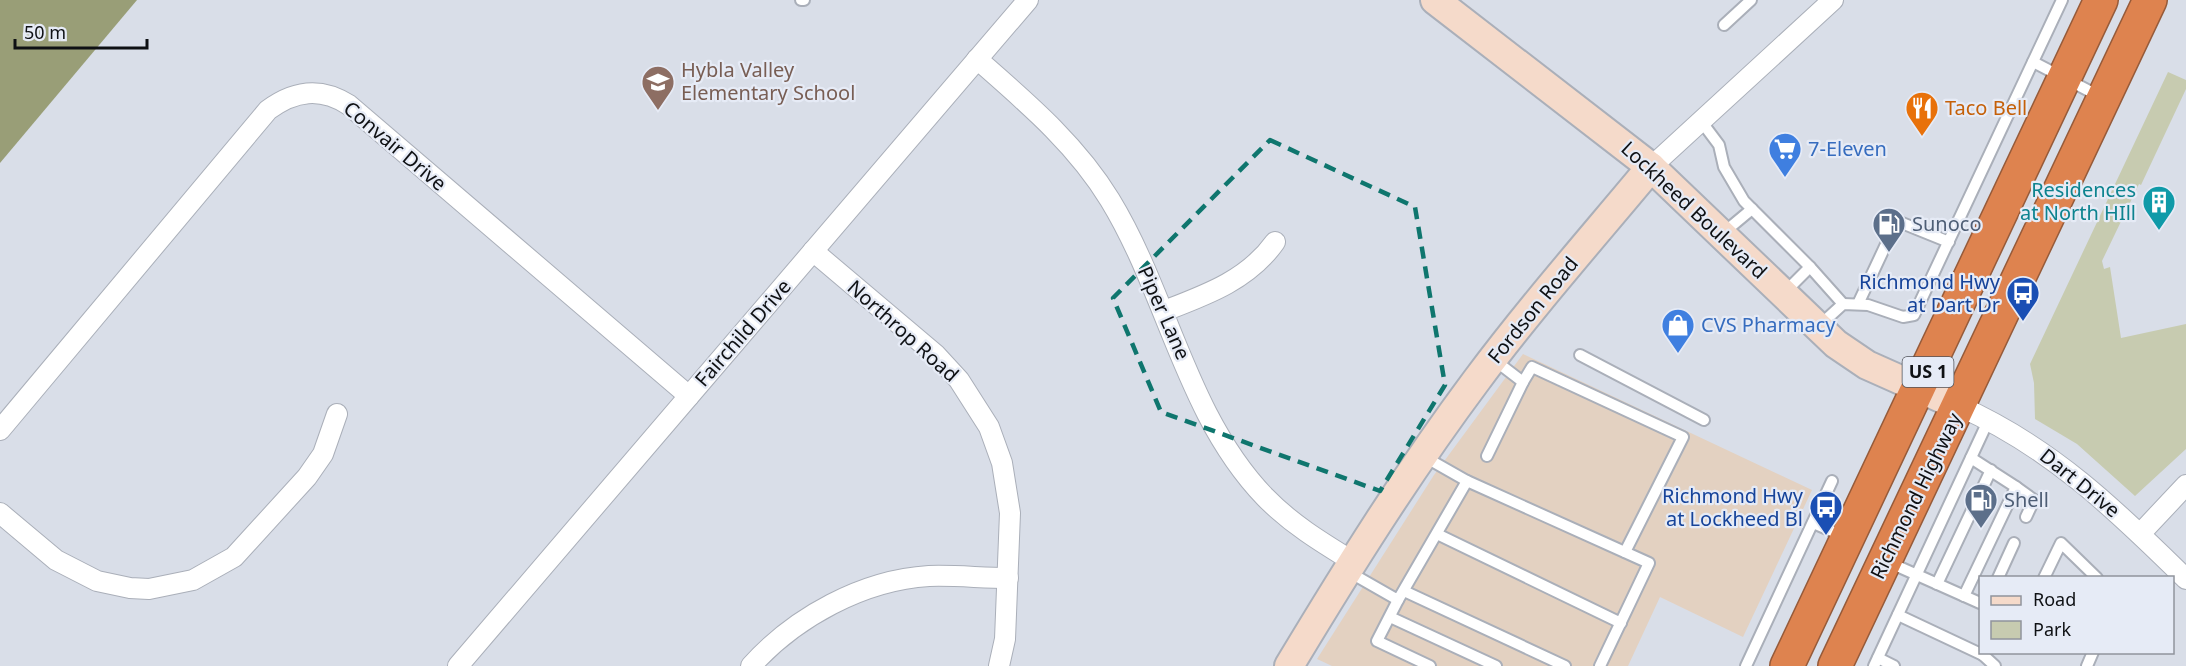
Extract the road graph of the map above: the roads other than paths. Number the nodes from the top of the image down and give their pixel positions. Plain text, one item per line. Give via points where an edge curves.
1 (1028, 0) edge
2 (1435, 0) edge
3 (1751, 0) edge
4 (2062, 0) edge
5 (2101, 0) edge
6 (2150, 0) edge
7 (1824, 3) edge
8 (1724, 25) dead end
9 (977, 59) junction
10 (2033, 62) junction
11 (2065, 77) junction
12 (2104, 99) junction
13 (1701, 121) junction
14 (1651, 167) junction
15 (1752, 210) junction
16 (1721, 235) junction
17 (1275, 242) dead end
18 (1949, 242) junction
19 (813, 250) junction
20 (1810, 267) junction
21 (1783, 294) junction
22 (1843, 304) junction
23 (1858, 304) junction
24 (1164, 310) junction
25 (1818, 327) junction
26 (1580, 355) dead end
27 (1493, 359) junction
28 (1523, 382) junction
29 (1920, 389) junction
30 (689, 396) junction
31 (1959, 406) junction
32 (337, 414) dead end
33 (1989, 419) junction
34 (1704, 420) dead end
35 (0, 430) edge
36 (1422, 455) junction
37 (1487, 456) dead end
38 (1971, 458) junction
39 (1991, 470) junction
40 (1467, 481) junction
41 (1832, 481) dead end
42 (2186, 485) edge
43 (2016, 487) junction
44 (0, 513) edge
45 (2026, 517) dead end
46 (1813, 523) junction
47 (1437, 534) junction
48 (2140, 534) junction
49 (1849, 538) junction
50 (2014, 543) dead end
51 (1624, 552) junction
52 (1885, 561) junction
53 (1349, 566) junction
54 (1916, 575) junction
55 (1999, 576) edge
56 (2045, 576) edge
57 (2095, 576) edge
58 (1008, 578) junction
59 (2186, 579) edge
60 (1937, 584) junction
61 (1401, 596) junction
62 (1964, 596) junction
63 (1979, 603) edge
64 (1898, 615) junction
65 (1390, 617) junction
66 (1621, 622) junction
67 (1979, 652) edge
68 (1984, 654) edge
69 (1876, 662) edge
70 (458, 666) edge
71 (751, 666) edge
72 (999, 666) edge
73 (1289, 666) edge
74 (1430, 666) edge
75 (1496, 666) edge
76 (1565, 666) edge
77 (1600, 666) edge
78 (1746, 666) edge
79 (1787, 666) edge
80 (1835, 666) edge
81 (1894, 666) edge
82 (1995, 666) edge

1 - 9 street, Fairchild Drive
2 - 14 street, Lockheed Boulevard
3 - 8 lane
4 - 10 lane
5 - 11 highway, US 1
6 - 12 highway, Richmond Highway / US 1
7 - 13 street, Fordson Road
9 - 19 street, Fairchild Drive
9 - 24 street, Piper Lane via 1037,112 1093,175 1125,225
10 - 11 lane
10 - 18 lane
11 - 12 lane
11 - 29 highway, US 1
12 - 31 highway, Richmond Highway / US 1
13 - 14 street, Fordson Road
13 - 15 lane via 1719,145 1724,167
14 - 16 street, Lockheed Boulevard
14 - 27 street, Fordson Road
15 - 16 lane
15 - 20 lane
16 - 21 street, Lockheed Boulevard
17 - 24 street via 1265,256 1232,282
18 - 23 lane via 1914,315 1903,316
18 - 23 lane via 1897,221
19 - 30 street, Fairchild Drive
19 - 58 street, Northrop Road via 936,355 979,408 997,445 1007,484
20 - 21 lane
20 - 22 lane
21 - 25 street, Lockheed Boulevard
22 - 23 lane
22 - 25 lane
24 - 53 street, Piper Lane via 1208,416 1243,471 1288,518
25 - 29 street, Lockheed Boulevard via 1851,356
26 - 34 lane
27 - 28 lane
27 - 36 street, Fordson Road
28 - 37 lane
28 - 51 lane via 1532,367 1683,437
29 - 31 street, Lockheed Boulevard
29 - 49 highway, US 1
30 - 35 street, Convair Drive via 349,105 328,94 313,92 297,93 268,110
30 - 70 street, Fairchild Drive
31 - 33 street, Dart Drive
31 - 52 highway, Richmond Highway / US 1
32 - 44 street via 323,454 262,529 234,557 185,582 149,589 97,581 56,560
33 - 38 lane
33 - 48 street, Dart Drive via 2045,453 2098,494
36 - 40 lane
36 - 53 street, Fordson Road
38 - 39 lane
38 - 54 lane
39 - 43 lane
39 - 60 lane
40 - 47 lane
40 - 51 lane
41 - 46 lane
42 - 48 street
43 - 45 lane via 2034,500
43 - 62 lane
46 - 49 lane
46 - 78 lane
47 - 61 lane
47 - 66 lane
48 - 59 street, Dart Drive
49 - 79 highway, US 1
50 - 55 lane
51 - 66 lane via 1649,563
52 - 54 lane
52 - 80 highway, Richmond Highway / US 1
53 - 61 lane
53 - 73 street, Fordson Road
54 - 60 lane
54 - 64 lane
56 - 57 lane via 2061,543
58 - 71 street via 930,576 861,592 806,619
58 - 72 street, Northrop Road via 1005,639
60 - 62 lane
61 - 65 lane
61 - 76 lane
62 - 63 lane
64 - 67 lane
64 - 69 lane
65 - 74 lane via 1377,641
65 - 75 lane
66 - 77 lane
68 - 82 lane
69 - 81 lane

